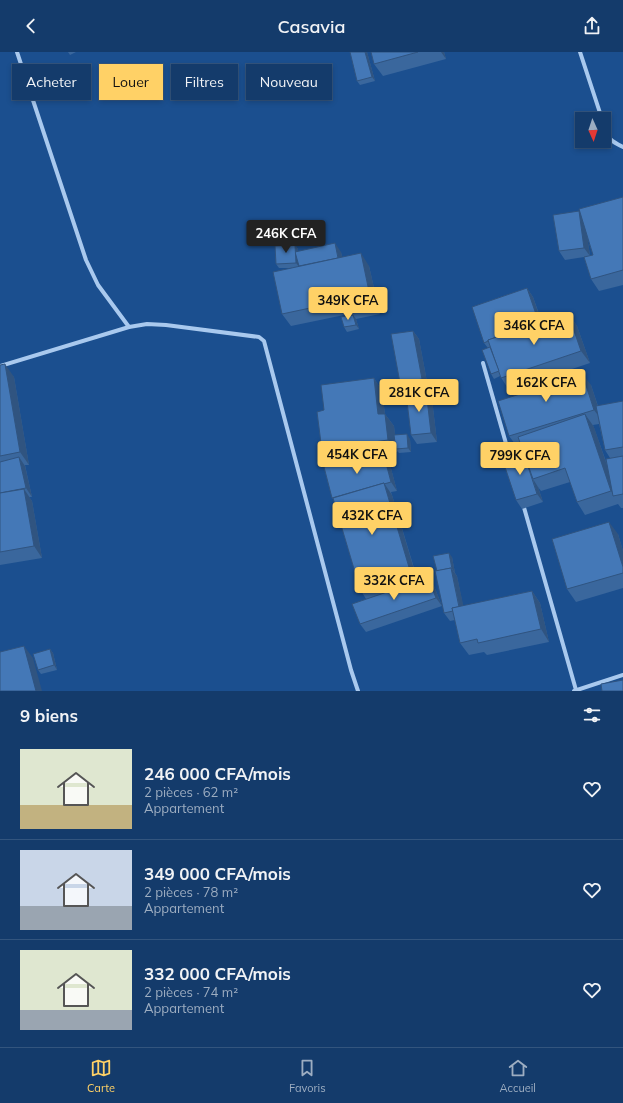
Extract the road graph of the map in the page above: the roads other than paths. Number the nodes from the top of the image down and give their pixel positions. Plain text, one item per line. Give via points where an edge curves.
1 (16, 52) edge
2 (580, 52) edge
3 (600, 112) edge
4 (611, 140) edge
5 (623, 147) edge
6 (129, 327) junction
7 (483, 363) edge
8 (0, 366) edge
9 (513, 470) edge
10 (522, 500) edge
11 (623, 675) edge
12 (575, 690) edge
13 (358, 691) edge

1 - 6 street via 86,260 98,285
2 - 3 street
4 - 5 street
6 - 8 street
6 - 13 street via 147,324 166,325 259,337 264,341
7 - 9 street
10 - 12 street
11 - 12 street

